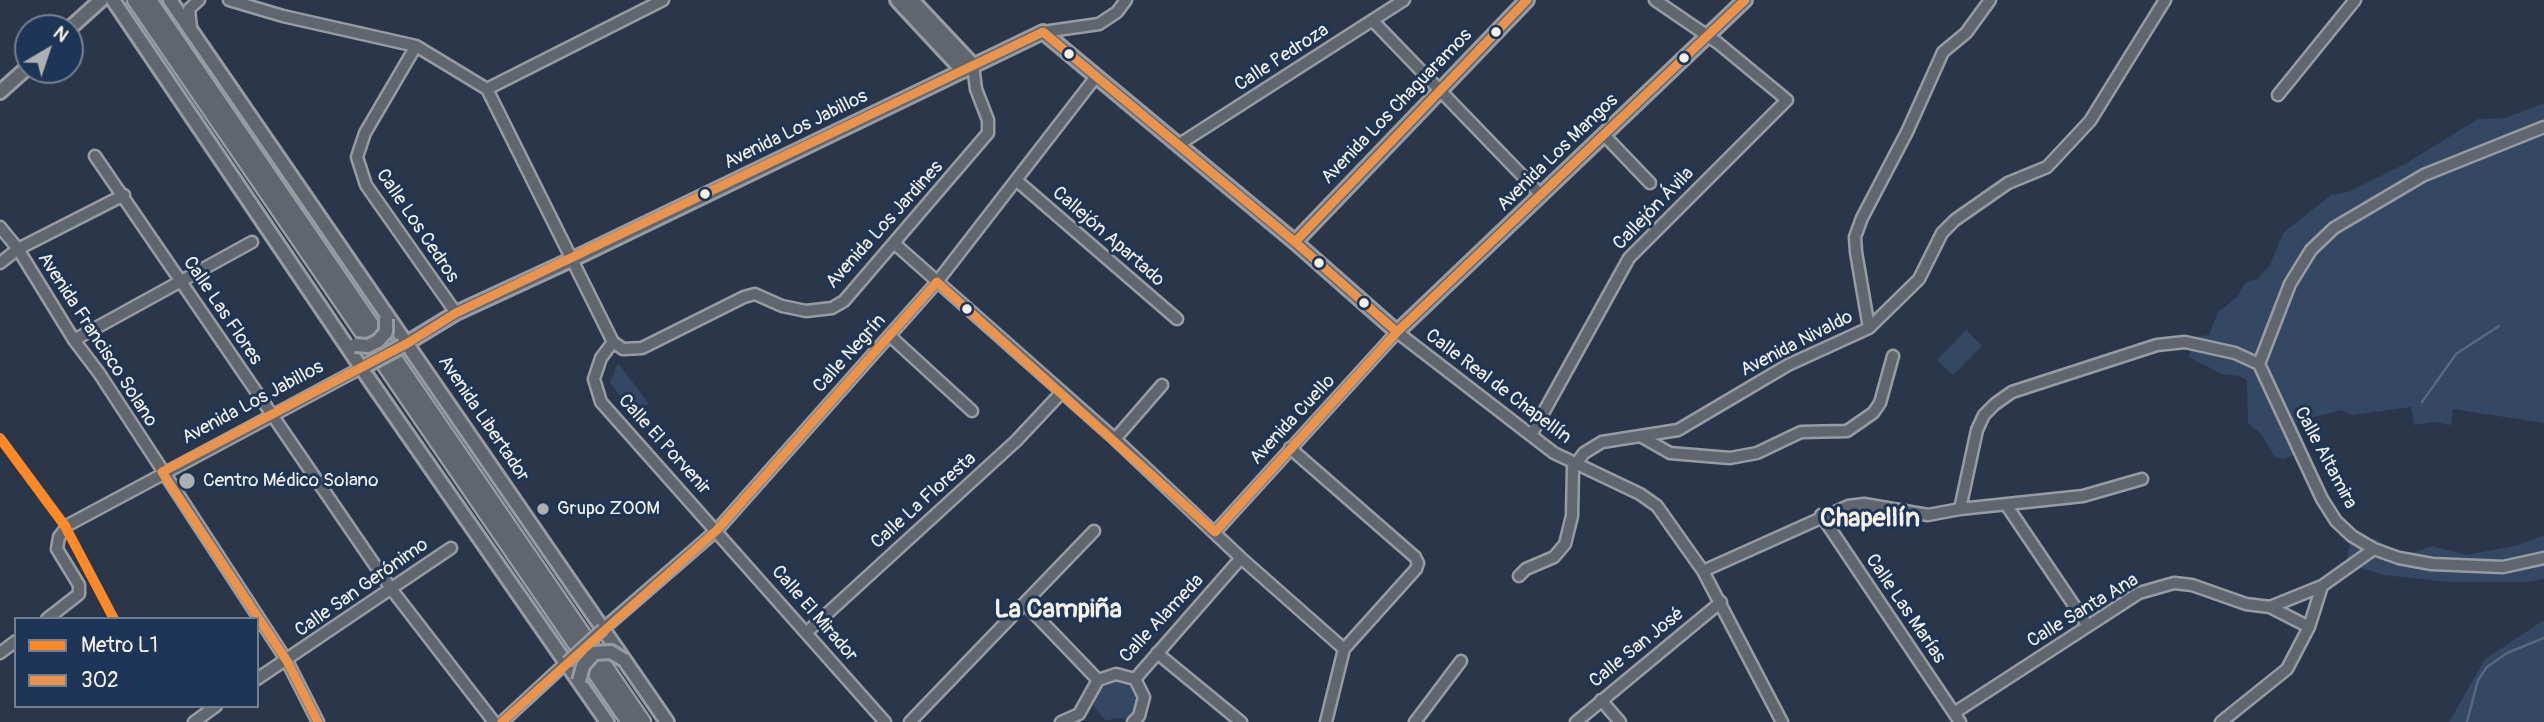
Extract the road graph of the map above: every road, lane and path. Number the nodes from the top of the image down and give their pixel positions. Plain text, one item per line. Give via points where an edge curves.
1 (101, 0) edge
2 (113, 0) edge
3 (135, 0) edge
4 (149, 0) edge
5 (170, 0) edge
6 (198, 0) edge
7 (229, 0) edge
8 (663, 0) edge
9 (897, 0) edge
10 (912, 0) edge
11 (1126, 0) edge
12 (1404, 0) edge
13 (1527, 0) edge
14 (1655, 0) edge
15 (1744, 0) edge
16 (1990, 0) edge
17 (2165, 0) edge
18 (2355, 0) edge
19 (126, 10) edge
20 (84, 16) edge
21 (1373, 20) junction
22 (1043, 32) junction
23 (194, 35) junction
24 (1708, 36) junction
25 (416, 46) junction
26 (968, 68) junction
27 (1095, 78) junction
28 (14, 79) edge
29 (487, 89) junction
30 (1439, 89) junction
31 (0, 92) edge
32 (2277, 95) dead end
33 (2544, 127) edge
34 (1604, 135) junction
35 (1178, 145) junction
36 (95, 156) dead end
37 (1016, 180) junction
38 (1650, 183) dead end
39 (124, 195) junction
40 (1541, 195) junction
41 (0, 227) edge
42 (252, 242) dead end
43 (1295, 242) junction
44 (895, 244) junction
45 (18, 249) junction
46 (573, 259) junction
47 (0, 262) edge
48 (181, 282) junction
49 (937, 282) junction
50 (384, 313) junction
51 (456, 313) junction
52 (1177, 319) dead end
53 (1869, 328) junction
54 (1396, 332) junction
55 (890, 335) junction
56 (343, 338) junction
57 (74, 340) junction
58 (613, 342) junction
59 (405, 345) junction
60 (1893, 356) dead end
61 (2259, 364) junction
62 (364, 366) junction
63 (1162, 385) dead end
64 (1062, 392) junction
65 (972, 411) dead end
66 (270, 415) junction
67 (1531, 435) junction
68 (1643, 437) junction
69 (1115, 439) junction
70 (1290, 448) junction
71 (1574, 465) junction
72 (162, 472) junction
73 (2141, 479) dead end
74 (2007, 506) junction
75 (1960, 509) junction
76 (1821, 515) junction
77 (717, 530) junction
78 (1094, 531) dead end
79 (1215, 532) junction
80 (451, 548) dead end
81 (2374, 549) junction
82 (1241, 558) junction
83 (2544, 558) edge
84 (1703, 571) junction
85 (1519, 576) dead end
86 (2322, 586) junction
87 (393, 590) junction
88 (1721, 602) junction
89 (1025, 604) junction
90 (2270, 607) junction
91 (50, 617) edge
92 (258, 617) edge
93 (259, 619) edge
94 (2088, 626) junction
95 (2309, 626) junction
96 (603, 629) junction
97 (807, 632) junction
98 (1344, 649) junction
99 (1157, 653) junction
100 (624, 660) junction
101 (287, 661) junction
102 (1461, 661) dead end
103 (567, 662) junction
104 (259, 678) edge
105 (1098, 680) junction
106 (1135, 680) junction
107 (579, 681) junction
108 (1601, 700) junction
109 (213, 708) edge
110 (1957, 717) edge
111 (194, 722) edge
112 (318, 722) edge
113 (494, 722) edge
114 (502, 722) edge
115 (607, 722) edge
116 (629, 722) edge
117 (643, 722) edge
118 (667, 722) edge
119 (885, 722) edge
120 (910, 722) edge
121 (1061, 722) edge
122 (1133, 722) edge
123 (1241, 722) edge
124 (1326, 722) edge
125 (1415, 722) edge
126 (1576, 722) edge
127 (1620, 722) edge
128 (1782, 722) edge
129 (2221, 722) edge

1 - 20 street
2 - 19 street
3 - 116 main road
4 - 117 main road, Avenida Libertador
5 - 23 street, Avenida Libertador
6 - 23 street via 188,19
7 - 25 street
8 - 29 street
9 - 26 street
10 - 26 street
11 - 22 street, Avenida Los Jabillos via 1099,24
12 - 21 street, Calle Pedroza
13 - 30 street, Avenida Los Chaguaramos
14 - 24 street
15 - 24 street, Avenida Los Mangos
16 - 53 street via 1966,33 1943,52 1908,132 1862,218 1856,252
17 - 53 street, Avenida Nivaldo via 2106,100 2073,140 2047,167 2008,183 1955,220 1942,233 1919,279
18 - 32 street
19 - 56 street
21 - 30 street
21 - 35 street, Calle Pedroza
22 - 26 street, Avenida Los Jabillos
22 - 27 street
23 - 50 street, Avenida Libertador
24 - 34 street, Avenida Los Mangos
24 - 67 street, Callejón Ávila via 1787,100 1629,258
25 - 29 street
25 - 51 street, Calle Los Cedros via 370,123 357,157 366,185
26 - 44 street, Avenida Los Jardines via 988,120 988,133
26 - 46 street, Avenida Los Jabillos
27 - 35 street
27 - 37 street, Calle Negrín
28 - 31 street
29 - 46 street
30 - 40 street
30 - 43 street, Avenida Los Chaguaramos
33 - 61 street via 2424,176 2334,228 2311,250 2290,284
34 - 38 street
34 - 40 street, Avenida Los Mangos
35 - 43 street
36 - 39 street, Calle Las Flores
37 - 49 street, Calle Negrín
37 - 52 street, Callejón Apartado
39 - 45 street
39 - 48 street, Calle Las Flores
40 - 54 street, Avenida Los Mangos
41 - 45 street, Avenida Francisco Solano
42 - 48 street
43 - 54 street
44 - 49 street
44 - 58 street, Avenida Los Jardines via 844,301 832,308 796,310 755,294 642,348 623,349
45 - 47 street
45 - 57 street, Avenida Francisco Solano
46 - 51 street, Avenida Los Jabillos
46 - 58 street
48 - 57 street
48 - 66 street, Calle Las Flores
49 - 55 street, Calle Negrín
49 - 64 street
50 - 56 street, bridge via 386,332 378,341 355,345
50 - 59 street, Avenida Libertador
51 - 59 street, Avenida Los Jabillos
53 - 68 street, Avenida Nivaldo via 1788,365 1678,430
54 - 67 street, Calle Real de Chapellín
54 - 70 street, Avenida Cuello
55 - 65 street
55 - 77 street, Calle Negrín
56 - 62 street
57 - 72 street, Avenida Francisco Solano
58 - 77 street, Calle El Porvenir via 596,369 597,395
59 - 62 street, Avenida Los Jabillos, bridge
59 - 96 street, Avenida Libertador
60 - 68 street via 1880,403 1847,431 1801,432 1757,453 1730,458 1670,453
61 - 75 street via 2225,350 2185,342 2157,345 2012,392 1984,415 1977,430
61 - 81 street, Calle Altamira via 2301,458 2336,521
62 - 66 street, Avenida Los Jabillos
62 - 103 street
63 - 69 street
64 - 69 street
64 - 97 street, Calle La Floresta via 1016,441
66 - 72 street, Avenida Los Jabillos
66 - 87 street, Calle Las Flores
67 - 71 street, Calle Real de Chapellín
68 - 71 street, Avenida Nivaldo via 1602,442
69 - 79 street
70 - 79 street, Avenida Cuello
70 - 98 street via 1418,563
71 - 84 street, Calle Real de Chapellín via 1649,499
71 - 85 street via 1572,516 1565,544 1554,558
72 - 91 street, Avenida Los Jabillos via 62,532 57,549 79,590 76,598
72 - 92 street, Avenida Francisco Solano
73 - 74 street via 2082,496
74 - 75 street
74 - 94 street
75 - 76 street via 1928,515 1864,504
76 - 84 street
76 - 110 street, Calle Las Marías
77 - 96 street, Calle Negrín
77 - 97 street, Calle El Mirador
78 - 89 street
79 - 82 street
80 - 87 street, Calle San Gerónimo
81 - 83 street, Calle Altamira via 2421,562 2469,567 2503,567
81 - 86 street
82 - 98 street
82 - 99 street, Calle Alameda
84 - 88 street, Calle Real de Chapellín
86 - 90 street
86 - 95 street
87 - 101 street, Calle San Gerónimo
87 - 113 street, Calle Las Flores
88 - 108 street, Calle San José
88 - 128 street, Calle Real de Chapellín
89 - 105 street
89 - 120 street
90 - 94 street, Calle Santa Ana via 2174,583 2139,593
90 - 95 street, Calle Santa Ana
93 - 101 street, Avenida Francisco Solano
94 - 110 street, Calle Santa Ana
95 - 129 street via 2287,669
96 - 100 street, Avenida Libertador
96 - 103 street, Calle Negrín, bridge
97 - 119 street, Calle El Mirador
98 - 124 street
99 - 106 street, Calle Alameda
99 - 123 street
100 - 107 street, bridge via 611,652 594,653 583,666
100 - 118 street, Avenida Libertador
101 - 104 street, Calle San Gerónimo
101 - 112 street, Avenida Francisco Solano
102 - 125 street
103 - 107 street
103 - 114 street
105 - 106 street, Calle Alameda via 1116,674
105 - 121 street via 1079,714
106 - 122 street via 1144,697
107 - 115 street
108 - 126 street, Calle San José
108 - 127 street
109 - 111 street

